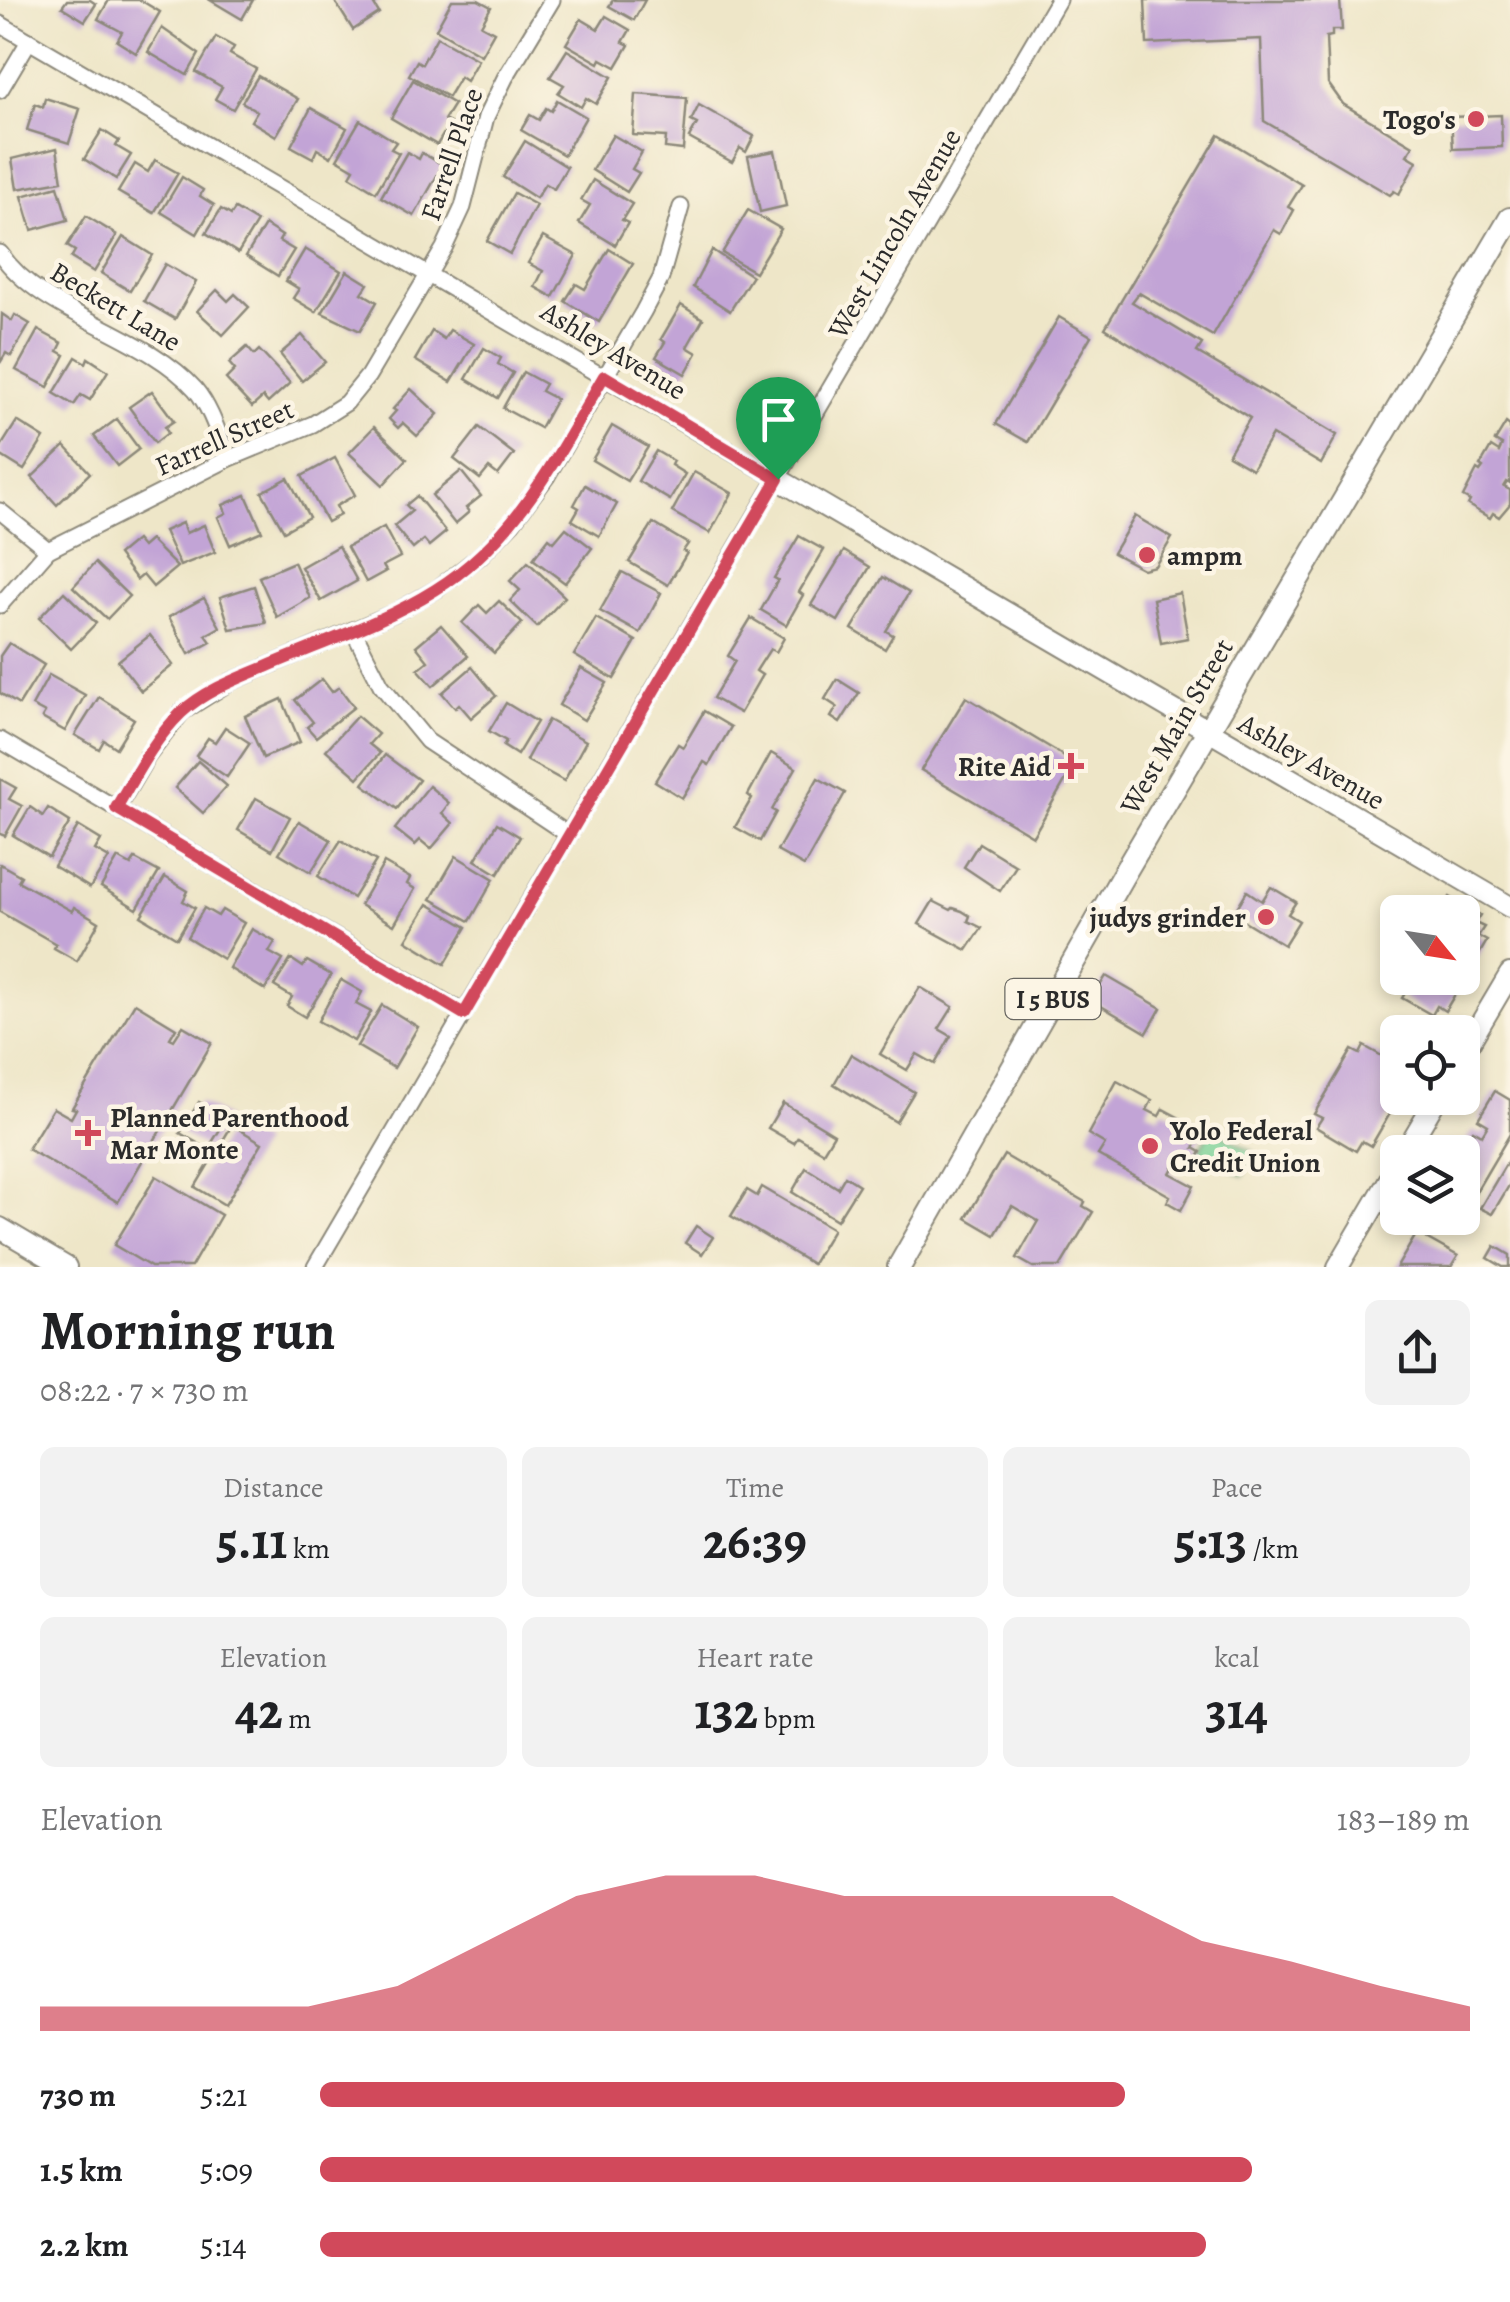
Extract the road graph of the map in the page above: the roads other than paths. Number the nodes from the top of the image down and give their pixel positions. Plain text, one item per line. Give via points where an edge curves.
1 (552, 0) edge
2 (1058, 0) edge
3 (0, 24) edge
4 (29, 42) junction
5 (0, 90) edge
6 (681, 207) dead end
7 (1510, 219) edge
8 (0, 253) edge
9 (430, 274) junction
10 (604, 376) junction
11 (228, 459) junction
12 (778, 479) junction
13 (0, 511) edge
14 (48, 550) junction
15 (0, 605) edge
16 (353, 630) junction
17 (1208, 732) junction
18 (0, 740) edge
19 (116, 808) junction
20 (569, 835) junction
21 (1510, 906) edge
22 (1510, 974) edge
23 (464, 1014) junction
24 (1480, 1025) edge
25 (1380, 1196) edge
26 (0, 1228) edge
27 (66, 1267) edge
28 (315, 1267) edge
29 (899, 1267) edge
30 (1338, 1267) edge

1 - 9 street, Farrell Place via 486,117 463,207
2 - 12 street, West Lincoln Avenue
3 - 4 street, Ashley Avenue
4 - 5 street
4 - 9 street, Ashley Avenue
6 - 10 street via 661,278
7 - 17 main road, West Main Street / I 5 BUS
8 - 11 street, Beckett Lane via 26,282 171,367 197,392
9 - 10 street, Ashley Avenue
9 - 11 street, Farrell Street via 346,402 313,424
10 - 12 street, Ashley Avenue
10 - 16 street via 547,476 480,556 437,589
11 - 14 street, Farrell Street
12 - 17 street, Ashley Avenue
12 - 20 street, West Lincoln Avenue
13 - 14 street
14 - 15 street, Farrell Street
16 - 19 street via 230,682 182,712
16 - 20 street via 382,686 428,741
17 - 21 street, Ashley Avenue
17 - 29 main road, West Main Street / I 5 BUS
18 - 19 street
19 - 23 street
20 - 23 street, West Lincoln Avenue
22 - 24 street
23 - 28 street, West Lincoln Avenue
25 - 30 street
26 - 27 street

